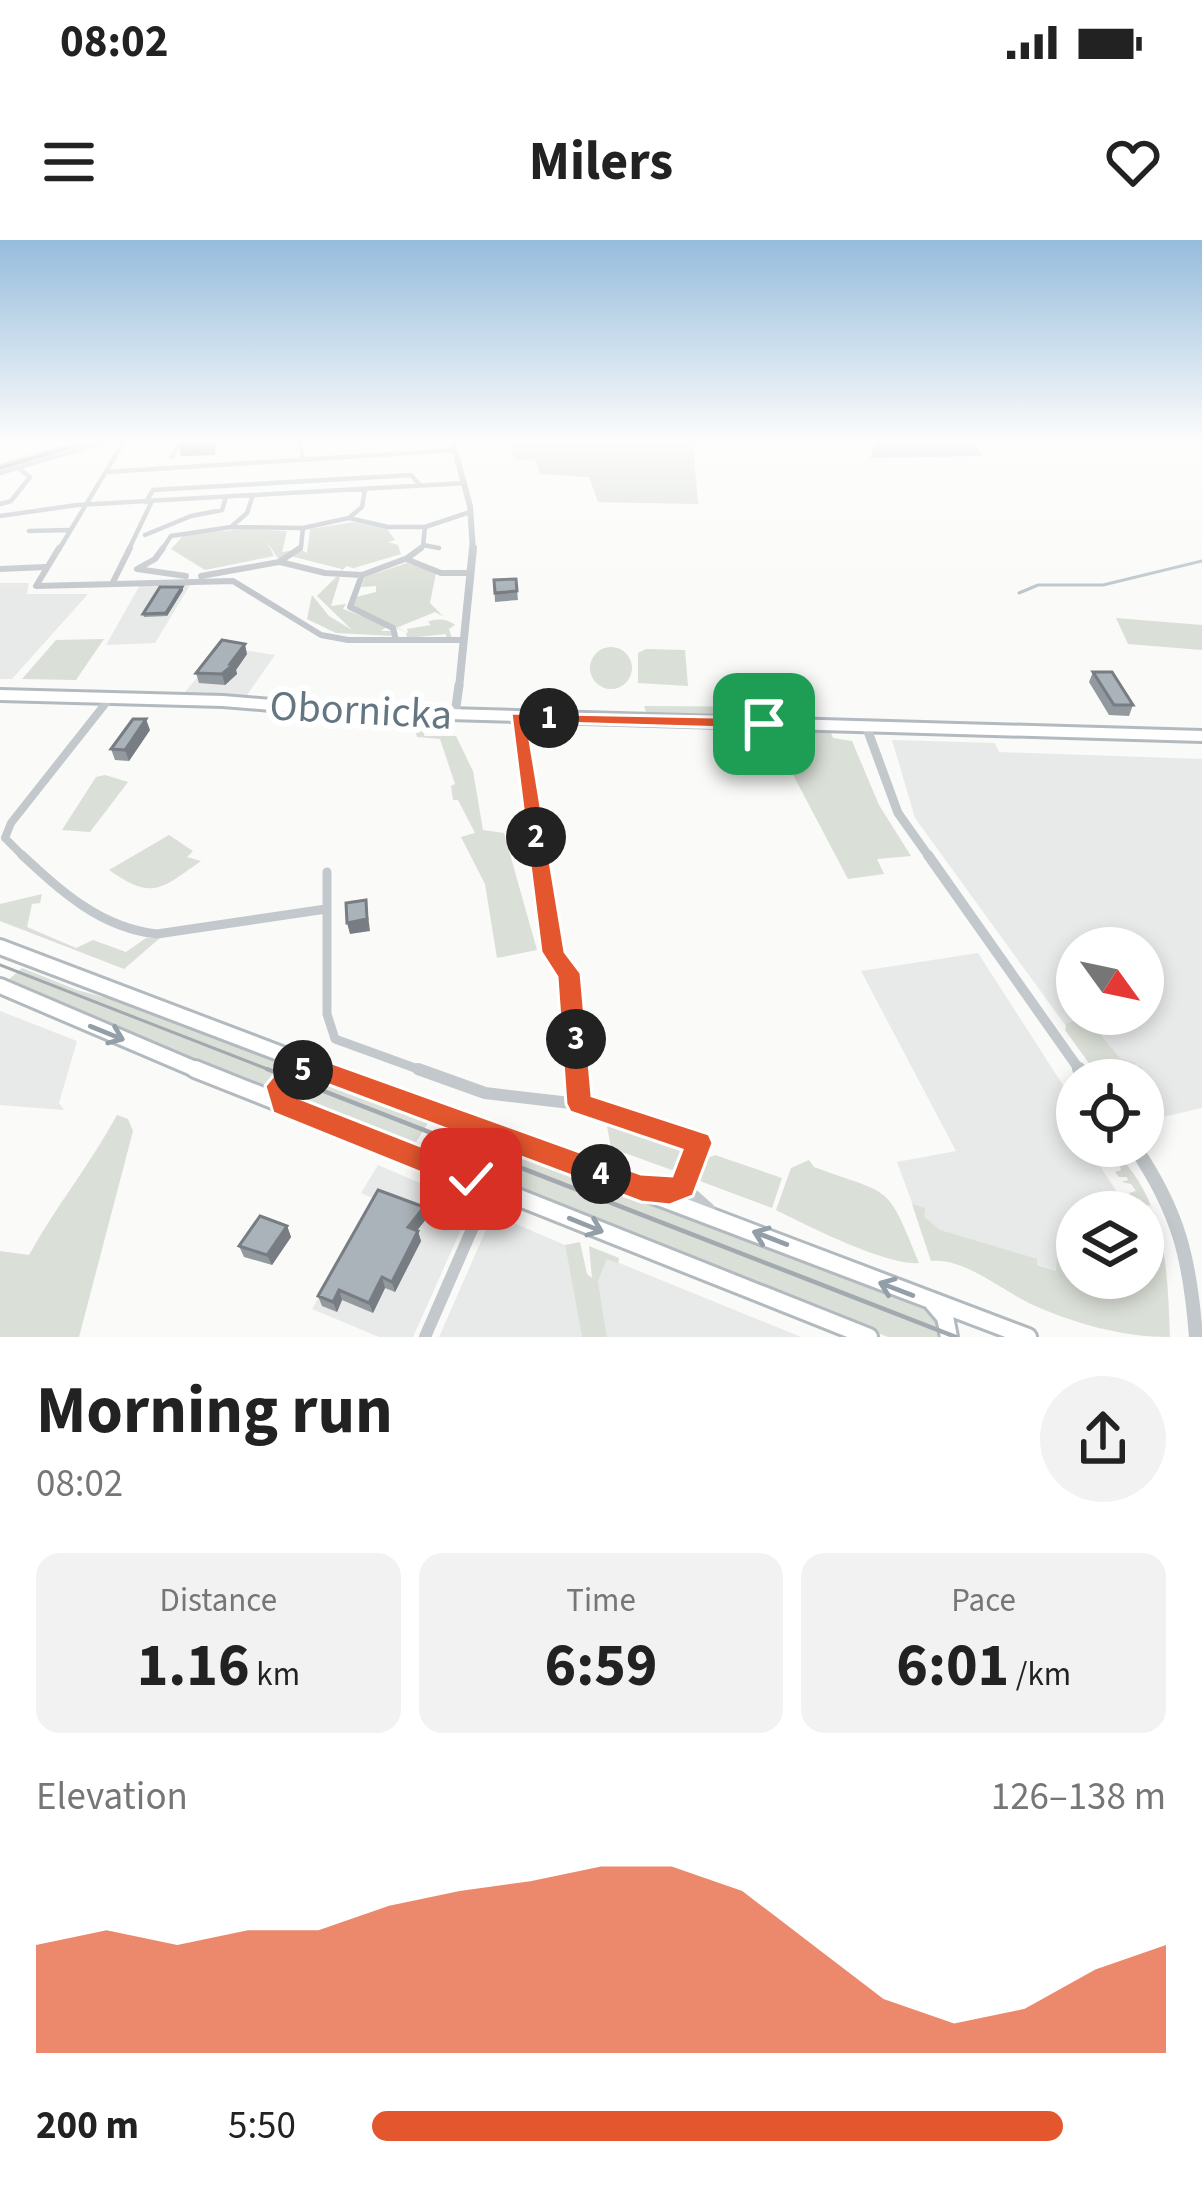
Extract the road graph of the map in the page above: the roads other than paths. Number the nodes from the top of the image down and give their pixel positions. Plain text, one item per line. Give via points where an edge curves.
1 (93, 491) edge
2 (153, 491) edge
3 (314, 491) edge
4 (364, 491) edge
5 (468, 491) edge
6 (253, 495) junction
7 (226, 497) junction
8 (150, 501) junction
9 (84, 506) junction
10 (470, 512) junction
11 (349, 515) junction
12 (0, 516) edge
13 (237, 523) junction
14 (425, 527) junction
15 (303, 528) junction
16 (69, 530) junction
17 (29, 531) dead end
18 (146, 535) junction
19 (134, 536) junction
20 (171, 536) junction
21 (423, 545) junction
22 (439, 548) dead end
23 (406, 559) junction
24 (279, 562) junction
25 (46, 567) junction
26 (0, 569) edge
27 (471, 573) junction
28 (362, 575) junction
29 (113, 582) junction
30 (396, 640) junction
31 (463, 640) junction
32 (0, 693) edge
33 (110, 698) junction
34 (449, 714) junction
35 (518, 717) junction
36 (866, 726) junction
37 (1202, 736) edge
38 (327, 872) dead end
39 (326, 909) junction
40 (0, 947) edge
41 (0, 986) edge
42 (1072, 1059) edge
43 (324, 1071) junction
44 (282, 1104) junction
45 (579, 1104) junction
46 (1149, 1167) edge
47 (683, 1186) junction
48 (490, 1187) junction
49 (641, 1188) junction
50 (728, 1222) junction
51 (933, 1302) junction
52 (425, 1337) edge
53 (869, 1337) edge
54 (950, 1337) edge
55 (1028, 1337) edge
56 (1196, 1337) edge

1 - 9 street
2 - 8 street
3 - 6 street
4 - 11 street via 362,507
5 - 10 street
6 - 7 street
6 - 13 street
7 - 8 street
7 - 18 street via 222,510 192,512
8 - 9 street
8 - 19 street
9 - 12 street
9 - 16 street
10 - 14 street
10 - 27 street
11 - 14 street
11 - 15 street
13 - 15 street
13 - 20 street
14 - 21 street
15 - 24 street via 301,548
16 - 17 street
16 - 25 street
18 - 19 street
18 - 20 street
19 - 29 street
20 - 24 street via 137,569 205,576
21 - 22 street
21 - 23 street
23 - 27 street via 441,573
23 - 28 street
24 - 28 street
25 - 26 street
25 - 29 street via 36,586
27 - 31 street
28 - 30 street via 348,603 393,628
29 - 30 street via 233,581 321,635
30 - 31 street
31 - 34 street
32 - 33 main road, Obornicka
33 - 34 main road, Obornicka
33 - 39 street via 5,838 57,888 123,929 158,934
34 - 35 main road, Obornicka
35 - 36 main road, Obornicka
35 - 45 street via 553,952 568,973
36 - 37 main road, Obornicka
36 - 42 street via 898,813
38 - 39 street
39 - 45 street via 327,1014 335,1039 485,1093
40 - 43 main road
41 -> 44 main road
43 - 44 main road via 283,1078
43 - 49 main road
44 - 48 main road
45 - 47 street via 699,1143
46 - 56 street via 1184,1232
47 - 49 street
47 - 50 street
48 - 52 street
48 -> 53 main road
49 - 50 main road
51 -> 50 main road
51 - 54 main road
51 - 55 main road

